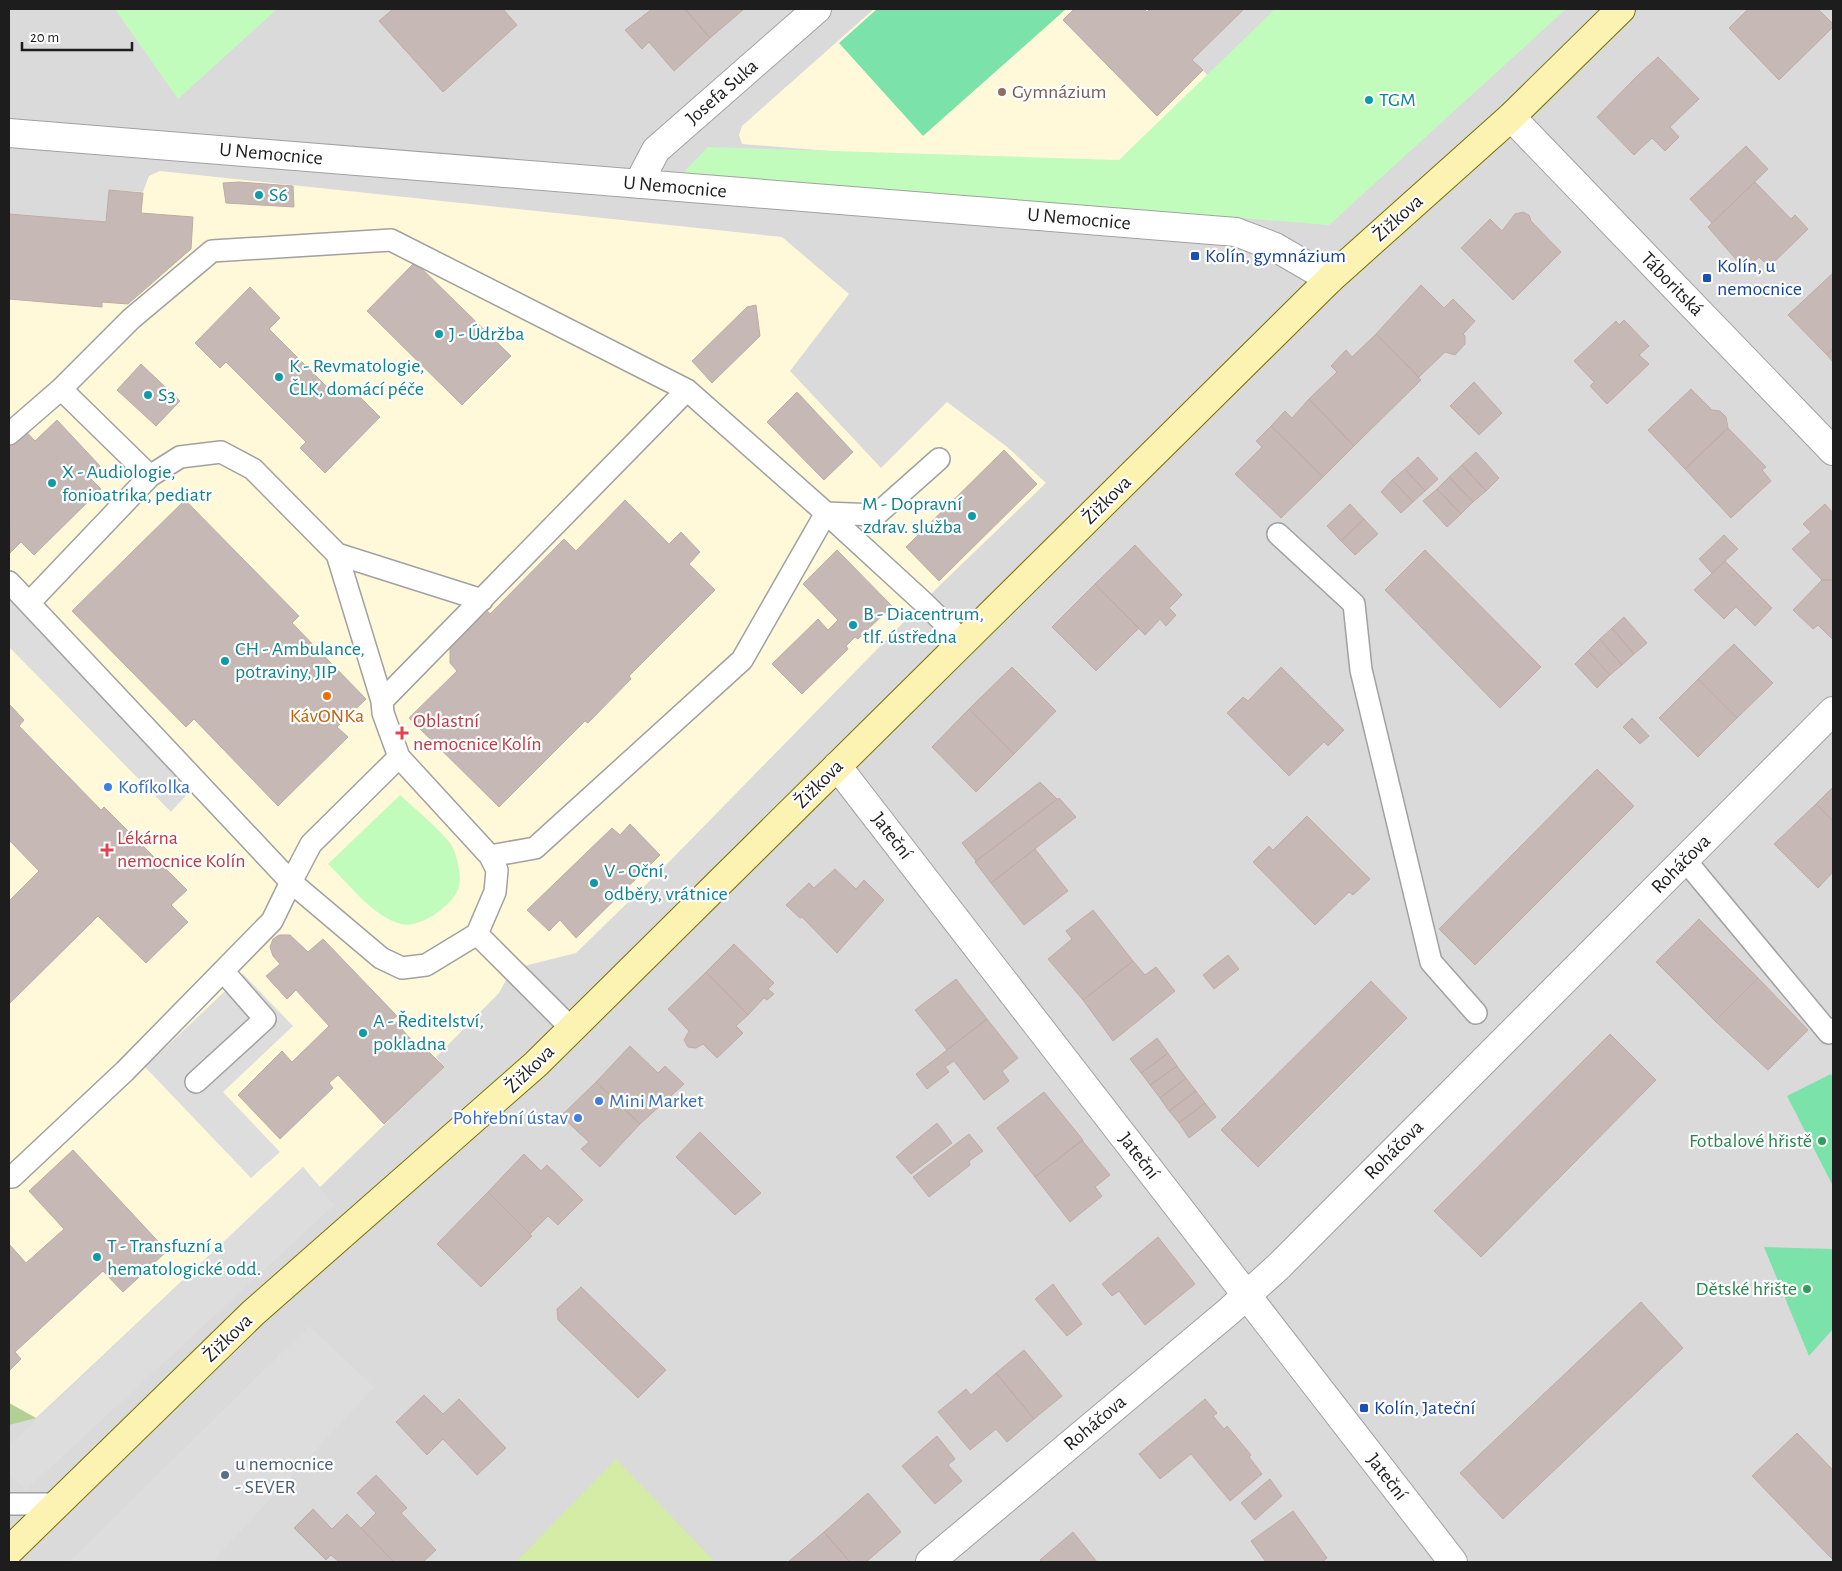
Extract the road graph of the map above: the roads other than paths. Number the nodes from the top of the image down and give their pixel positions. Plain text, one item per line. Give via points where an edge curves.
1 (817, 9) edge
2 (1620, 9) edge
3 (1511, 117) junction
4 (9, 133) edge
5 (638, 184) junction
6 (1330, 279) junction
7 (62, 389) junction
8 (687, 390) junction
9 (9, 434) edge
10 (1833, 451) edge
11 (939, 459) dead end
12 (150, 476) junction
13 (826, 513) junction
14 (1278, 534) dead end
15 (337, 554) junction
16 (9, 582) edge
17 (482, 600) junction
18 (28, 603) junction
19 (964, 642) junction
20 (382, 701) junction
21 (1833, 711) edge
22 (399, 757) junction
23 (837, 766) junction
24 (490, 856) junction
25 (1685, 860) junction
26 (291, 882) junction
27 (477, 934) junction
28 (223, 971) junction
29 (1476, 1013) dead end
30 (572, 1028) junction
31 (1833, 1029) edge
32 (196, 1082) dead end
33 (9, 1177) edge
34 (1247, 1295) junction
35 (9, 1504) edge
36 (55, 1504) junction
37 (9, 1551) edge
38 (1439, 1557) edge
39 (930, 1562) edge

1 - 5 street, Josefa Suka via 656,150
2 - 3 street, Žižkova
3 - 6 street, Žižkova
3 - 10 street, Táboritská
4 - 5 street, U Nemocnice
5 - 6 street, U Nemocnice via 1236,232 1275,247
6 - 19 street, Žižkova
7 - 8 lane via 132,319 212,252 391,240
7 - 9 lane
7 - 12 lane
8 - 13 lane
8 - 17 lane
11 - 13 lane via 876,515
12 - 15 lane via 180,457 220,452 253,469
12 - 18 lane
13 - 19 lane
13 - 24 lane via 742,660 535,848
14 - 29 lane via 1354,604 1361,670 1432,962
15 - 17 lane
15 - 20 lane
16 - 18 lane
17 - 20 lane
18 - 26 lane
19 - 23 street, Žižkova
20 - 22 lane via 383,713
21 - 25 street, Roháčova
22 - 24 lane
22 - 26 lane via 311,844
23 - 30 street, Žižkova
23 - 34 street, Jateční
24 - 27 lane via 497,870 495,892
25 - 31 lane via 1829,1033
25 - 34 street, Roháčova
26 - 27 lane via 381,958 402,968 426,965
26 - 28 lane via 272,921
27 - 30 lane
28 - 32 lane via 265,1018
28 - 33 lane via 124,1071
30 - 36 street, Žižkova via 492,1105 253,1313
34 - 38 street, Jateční
34 - 39 street, Roháčova
35 - 36 lane
36 - 37 street, Žižkova

